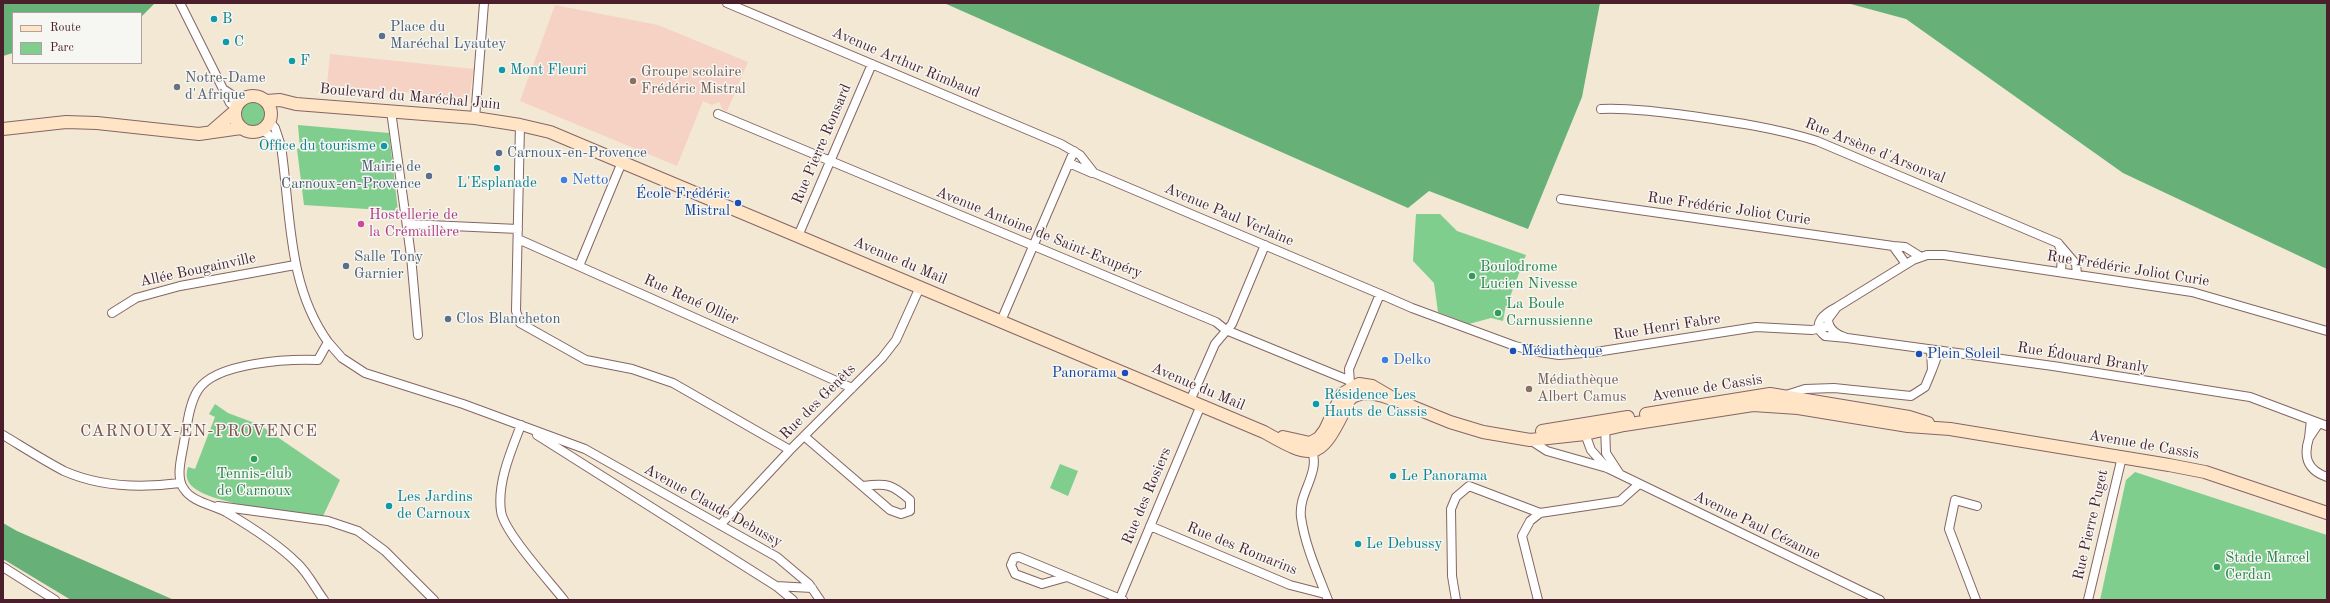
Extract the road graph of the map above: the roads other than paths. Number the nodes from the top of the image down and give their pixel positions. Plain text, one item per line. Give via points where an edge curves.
1 (180, 3) edge
2 (484, 3) edge
3 (727, 3) edge
4 (872, 64) junction
5 (266, 101) junction
6 (296, 104) junction
7 (237, 107) junction
8 (1601, 109) dead end
9 (391, 111) junction
10 (718, 114) dead end
11 (475, 118) junction
12 (268, 123) junction
13 (520, 124) junction
14 (241, 128) junction
15 (3, 129) edge
16 (212, 131) junction
17 (1074, 151) junction
18 (830, 161) junction
19 (622, 162) junction
20 (1069, 163) junction
21 (1094, 173) junction
22 (1560, 199) dead end
23 (407, 224) junction
24 (518, 229) junction
25 (798, 236) junction
26 (518, 239) junction
27 (2058, 243) junction
28 (1034, 245) junction
29 (1265, 245) junction
30 (1893, 246) junction
31 (1920, 257) junction
32 (1906, 264) junction
33 (295, 265) junction
34 (579, 266) junction
35 (2061, 272) junction
36 (2077, 274) junction
37 (920, 287) junction
38 (1380, 294) junction
39 (1837, 307) junction
40 (112, 313) dead end
41 (1001, 321) junction
42 (1829, 326) junction
43 (1819, 329) junction
44 (1226, 330) junction
45 (2327, 331) edge
46 (418, 335) dead end
47 (1847, 338) junction
48 (1231, 340) dead end
49 (1497, 340) joint
50 (328, 342) junction
51 (1935, 351) junction
52 (1352, 387) junction
53 (852, 388) junction
54 (1820, 388) junction
55 (1783, 396) junction
56 (1812, 400) junction
57 (1196, 403) junction
58 (1798, 408) junction
59 (2319, 423) edge
60 (521, 425) junction
61 (1605, 425) junction
62 (1584, 429) junction
63 (1950, 429) junction
64 (3, 435) edge
65 (804, 436) junction
66 (1514, 436) junction
67 (1530, 440) junction
68 (1311, 446) junction
69 (583, 448) junction
70 (790, 450) junction
71 (2122, 457) junction
72 (580, 461) junction
73 (1607, 468) junction
74 (1622, 476) junction
75 (2327, 478) edge
76 (180, 483) junction
77 (1639, 484) junction
78 (863, 486) junction
79 (212, 506) junction
80 (1977, 506) dead end
81 (1540, 513) junction
82 (2327, 513) edge
83 (720, 525) junction
84 (1150, 526) junction
85 (3, 567) edge
86 (1067, 577) junction
87 (776, 586) junction
88 (812, 588) junction
89 (1326, 597) edge
90 (1122, 599) edge
91 (55, 600) edge
92 (324, 600) edge
93 (434, 600) edge
94 (564, 600) edge
95 (793, 600) edge
96 (820, 600) edge
97 (1456, 600) edge
98 (1538, 600) edge
99 (1880, 600) edge
100 (1976, 600) edge
101 (2088, 600) edge

1 - 7 street via 222,88
2 - 11 street
3 - 4 street, Avenue Arthur Rimbaud
4 - 17 street, Avenue Arthur Rimbaud
4 - 18 street, Rue Pierre Ronsard
5 - 6 main road, Boulevard du Maréchal Juin via 280,100
5 - 7 main road via 252,96
5 - 12 main road via 272,112
6 - 9 main road, Boulevard du Maréchal Juin
6 - 12 main road
7 - 14 main road via 236,120
7 - 16 main road
8 - 27 street, Rue Arsène d'Arsonval via 1629,108 1723,120 1787,132 1817,141
9 - 11 main road, Boulevard du Maréchal Juin
9 - 23 street
10 - 18 street, Avenue Antoine de Saint-Exupéry
11 - 13 main road, Boulevard du Maréchal Juin
12 - 14 main road via 251,133
12 - 33 street, Avenue Claude Debussy via 281,146
13 - 19 main road, Avenue du Mail via 550,132
13 - 24 street
14 - 16 main road
15 - 16 main road via 66,122 199,134
17 - 20 street
17 - 21 street, Avenue Paul Verlaine
18 - 25 street, Rue Pierre Ronsard
18 - 28 street, Avenue Antoine de Saint-Exupéry via 1023,243
19 - 25 main road, Avenue du Mail
19 - 34 street
20 - 21 street
20 - 28 street
21 - 29 street, Avenue Paul Verlaine
22 - 30 street, Rue Frédéric Joliot Curie
23 - 24 street
23 - 46 street
24 - 26 street
25 - 37 main road, Avenue du Mail
26 - 34 street, Rue René Ollier
26 - 70 street via 517,318 523,326 586,360 632,369 673,383
27 - 35 street via 2062,254
27 - 36 street, Rue Arsène d'Arsonval via 2072,257
28 - 41 street
28 - 44 street, Avenue Antoine de Saint-Exupéry via 1216,322
29 - 38 street, Avenue Paul Verlaine
29 - 44 street, Rue des Rosiers via 1232,324
30 - 31 street, Rue Frédéric Joliot Curie via 1905,247
30 - 32 street
31 - 32 street, Rue Frédéric Joliot Curie
31 - 35 street, Rue Frédéric Joliot Curie via 1944,255
32 - 39 street
33 - 40 street, Allée Bougainville via 180,286 136,298
33 - 50 street, Avenue Claude Debussy via 304,300
34 - 53 street, Rue René Ollier
35 - 36 street, Rue Frédéric Joliot Curie
36 - 45 street, Rue Frédéric Joliot Curie via 2192,292
37 - 41 main road, Avenue du Mail
37 - 53 street, Rue des Genêts via 896,340
38 - 49 street, Avenue Paul Verlaine
38 - 52 street via 1349,369
39 - 42 street via 1828,319
39 - 43 street via 1822,316
41 - 57 main road, Avenue du Mail
42 - 43 street, Rue Henri Fabre
42 - 47 street, Rue Édouard Branly via 1835,333
43 - 47 street, Rue Édouard Branly via 1825,336
43 - 49 street, Rue Henri Fabre via 1756,327 1573,355 1539,352
44 - 48 street
44 - 52 street, Avenue Antoine de Saint-Exupéry
44 - 57 street, Rue des Rosiers via 1215,344
47 - 51 street, Rue Édouard Branly
50 - 60 street, Avenue Claude Debussy via 342,358 365,373
50 - 76 street via 318,360 274,360 255,364 220,374 201,386 194,398 186,433
51 - 54 street via 1932,370 1925,387 1911,396
51 - 59 street, Rue Édouard Branly via 2053,366 2250,397
52 - 66 main road, Avenue de Cassis via 1359,384 1372,386 1396,400 1465,426
52 - 68 main road via 1348,402 1330,438 1322,447
53 - 65 street, Rue des Genêts
54 - 55 street via 1805,389
54 - 56 street via 1814,393
55 - 56 main road, Avenue de Cassis
55 - 61 main road, Avenue de Cassis via 1759,395
56 - 58 street via 1807,406
56 - 63 main road, Avenue de Cassis via 1909,417
57 - 68 main road, Avenue du Mail via 1264,432 1300,451
57 - 84 street, Rue des Rosiers
58 - 61 main road, Avenue de Cassis via 1753,405
58 - 63 main road, Avenue de Cassis via 1908,426
59 - 75 street, Rue Édouard Branly via 2309,438 2306,458 2313,471
60 - 69 street, Avenue Claude Debussy
60 - 72 street, Avenue Claude Debussy
60 - 94 street via 508,458 500,498 501,512 509,529
61 - 62 main road, Avenue de Cassis
61 - 74 street, Avenue Paul Cézanne via 1606,453
62 - 66 main road, Avenue de Cassis
62 - 67 main road, Avenue de Cassis
62 - 73 street, Avenue Paul Cézanne via 1591,450
63 - 71 main road, Avenue de Cassis
64 - 76 street via 49,463 83,477 128,485
65 - 70 street, Rue des Genêts
65 - 78 street
66 - 67 main road, Avenue de Cassis
67 - 73 street, Avenue Paul Cézanne via 1547,451
68 - 89 street via 1315,465 1303,501 1301,517
69 - 72 street via 575,453
69 - 83 street, Avenue Claude Debussy
70 - 83 street, Rue des Genêts
71 - 82 main road, Avenue de Cassis via 2205,472
71 - 101 street, Rue Pierre Puget
72 - 87 street, Avenue Claude Debussy
73 - 74 street, Avenue Paul Cézanne
74 - 77 street, Avenue Paul Cézanne
76 - 79 street via 194,498
77 - 81 street via 1620,501
77 - 99 street, Avenue Paul Cézanne
78 - 78 street via 896,513 906,514 910,511 910,500 892,485
79 - 92 street via 226,512 284,551 298,564
79 - 93 street via 328,521 358,531 385,551
80 - 100 street via 1955,500 1949,529
81 - 97 street via 1469,486 1462,490 1451,509 1452,576
81 - 98 street via 1530,521 1522,536
83 - 88 street, Avenue Claude Debussy via 777,557
84 - 89 street, Rue des Romarins via 1290,585
84 - 90 street, Rue des Rosiers
85 - 91 street
86 - 86 street via 1042,584 1015,574 1011,565 1014,558 1019,557
86 - 90 street
87 - 88 street
87 - 95 street, Avenue Claude Debussy
88 - 96 street, Avenue Claude Debussy

